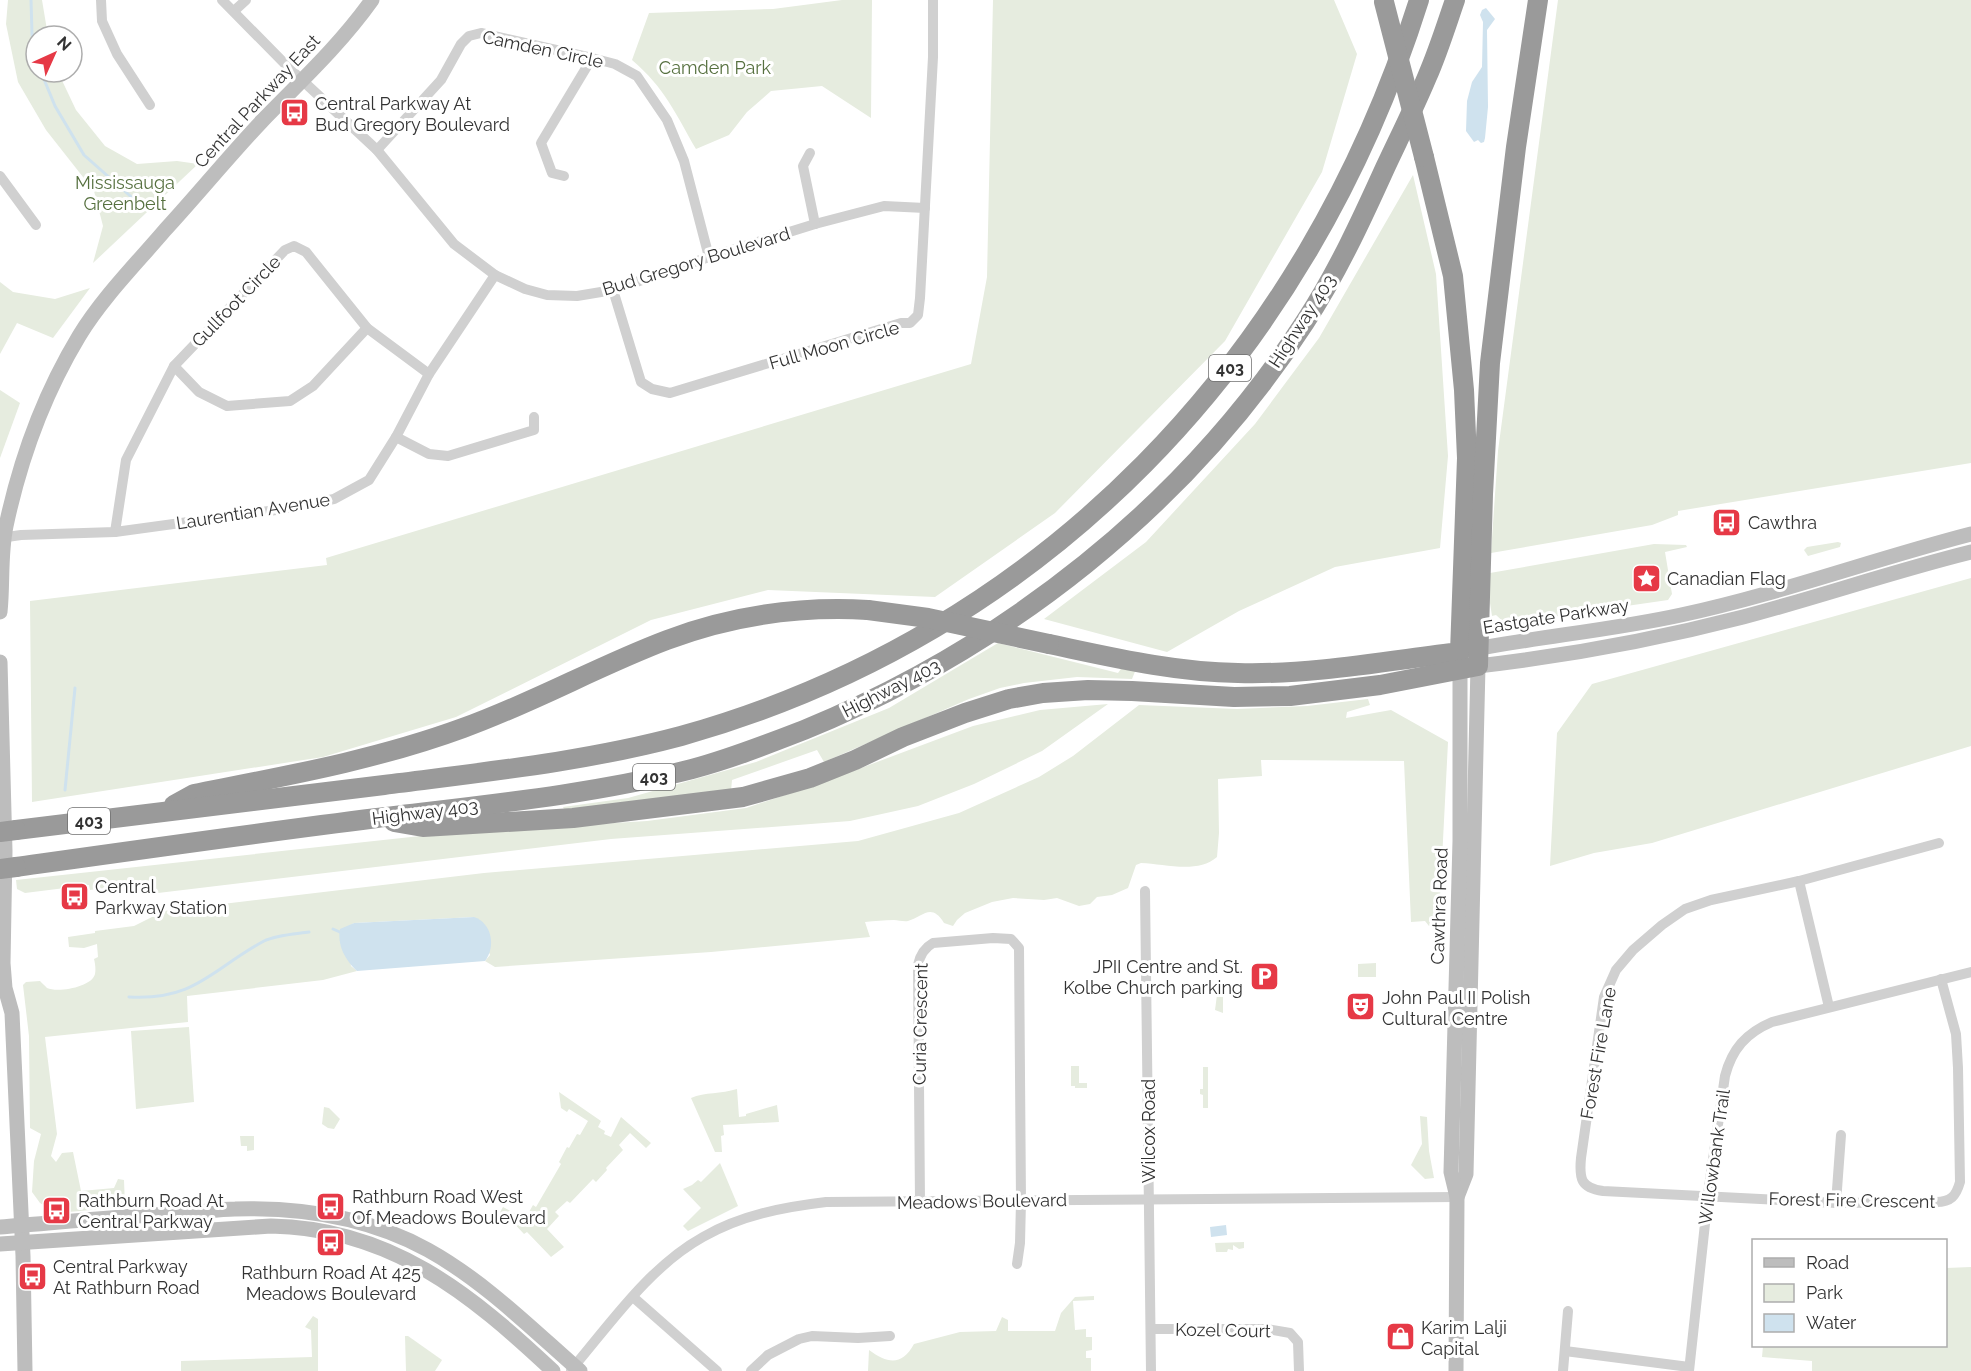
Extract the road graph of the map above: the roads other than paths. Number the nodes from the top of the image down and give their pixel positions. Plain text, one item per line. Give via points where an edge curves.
1 (101, 0) edge
2 (222, 0) edge
3 (246, 0) edge
4 (372, 0) edge
5 (933, 0) edge
6 (1419, 0) edge
7 (1455, 0) edge
8 (1384, 1) edge
9 (1538, 1) edge
10 (234, 11) junction
11 (592, 58) junction
12 (303, 81) junction
13 (150, 105) dead end
14 (377, 150) junction
15 (810, 153) dead end
16 (0, 176) edge
17 (564, 176) dead end
18 (925, 208) junction
19 (815, 224) junction
20 (36, 225) dead end
21 (709, 257) junction
22 (495, 275) junction
23 (613, 291) junction
24 (367, 328) junction
25 (174, 366) junction
26 (429, 374) junction
27 (534, 417) dead end
28 (396, 437) junction
29 (116, 532) junction
30 (1971, 534) edge
31 (2, 537) edge
32 (1472, 548) junction
33 (1971, 552) edge
34 (0, 612) edge
35 (1469, 659) junction
36 (0, 662) edge
37 (162, 812) junction
38 (374, 818) junction
39 (8, 831) edge
40 (1939, 843) dead end
41 (8, 868) edge
42 (1799, 881) junction
43 (1145, 891) dead end
44 (1971, 972) edge
45 (1941, 978) junction
46 (5, 988) junction
47 (0, 1004) edge
48 (1829, 1007) junction
49 (1841, 1135) dead end
50 (1708, 1196) junction
51 (1457, 1197) junction
52 (1148, 1199) junction
53 (1021, 1201) junction
54 (920, 1202) junction
55 (1836, 1203) junction
56 (21, 1225) junction
57 (0, 1227) edge
58 (22, 1243) junction
59 (0, 1244) edge
60 (1017, 1264) dead end
61 (633, 1297) junction
62 (1568, 1311) dead end
63 (1151, 1329) junction
64 (890, 1336) dead end
65 (1565, 1351) junction
66 (575, 1369) edge
67 (1689, 1369) edge
68 (25, 1371) edge
69 (553, 1371) edge
70 (717, 1371) edge
71 (751, 1371) edge
72 (1151, 1371) edge
73 (1299, 1371) edge
74 (1456, 1371) edge
75 (1563, 1371) edge

1 - 13 street via 102,21 117,54
2 - 10 street, Bud Gregory Boulevard
3 - 10 street
4 - 12 street, Central Parkway East
5 - 18 street, Full Moon Circle
6 - 37 highway, Highway 403 / 403 via 1346,182 1302,262 1251,339 1196,410 1115,493 1045,553 978,599 860,667 767,708 680,736 538,765
7 - 38 highway, Highway 403 / 403 via 1428,75 1361,224 1305,322 1248,400 1197,460 1066,580 999,628 918,676 834,717 741,753 695,768 598,788
8 - 32 highway, bridge via 1454,287
9 - 32 highway via 1516,147
10 - 12 street, Bud Gregory Boulevard
11 - 14 street, Camden Circle via 481,33 469,36 441,80
11 - 17 street via 541,143 552,173
11 - 21 street, Camden Circle via 637,76 667,120 684,162
12 - 14 street, Bud Gregory Boulevard
12 - 31 street, Central Parkway East via 261,122 108,295 80,335 47,398 28,447
14 - 22 street, Bud Gregory Boulevard via 454,244
15 - 19 street via 803,166
16 - 20 street
18 - 19 street, Bud Gregory Boulevard via 884,206
18 - 23 street, Full Moon Circle via 918,315 910,323 670,393 641,382
19 - 21 street, Bud Gregory Boulevard
21 - 23 street, Bud Gregory Boulevard
22 - 23 street, Bud Gregory Boulevard via 547,295
22 - 26 street, Laurentian Avenue
24 - 25 street via 313,386 290,401 227,406 199,392
24 - 25 street, Gullfoot Circle via 306,252 294,246 285,250
24 - 26 street, Gullfoot Circle
25 - 29 street, Gullfoot Circle via 126,460
26 - 28 street, Laurentian Avenue
27 - 28 street via 534,430 448,456 429,454
28 - 29 street, Laurentian Avenue via 369,480 334,499
29 - 31 street, Laurentian Avenue
30 - 35 street, Eastgate Parkway via 1679,616
31 - 34 street, Central Parkway East
32 - 35 highway
33 - 35 street, Eastgate Parkway via 1744,617 1647,640
35 - 37 highway, bridge via 1237,673 1156,665 928,618 868,610 793,610 698,630 635,653 463,729 339,765 194,794
35 - 38 highway via 1380,685 1290,696 1088,690 1009,699 903,737 810,778 743,797 601,816 423,827
35 - 51 street, Cawthra Road via 1451,1172
36 - 46 street
37 - 39 highway, Highway 403 / 403
38 - 41 highway, Highway 403 / 403
40 - 42 street, Forest Fire Lane
42 - 48 street
42 - 50 street, Forest Fire Lane via 1685,909 1624,959 1604,997 1579,1172 1584,1184 1604,1191
43 - 52 street, Wilcox Road
44 - 45 street
45 - 48 street
45 - 55 street, Forest Fire Crescent via 1956,1034 1960,1182 1957,1192 1945,1202
46 - 47 street
46 - 56 street via 12,1013
48 - 50 street, Willowbank Trail via 1757,1028 1736,1048 1725,1076
49 - 55 street
50 - 55 street, Forest Fire Crescent
50 - 67 street, Willowbank Trail
51 - 52 street, Meadows Boulevard
51 - 74 street, Cawthra Road
52 - 53 street, Meadows Boulevard
52 - 63 street, Wilcox Road
53 - 54 street, Meadows Boulevard
53 - 54 street, Curia Crescent via 1019,948 1011,939 993,938 933,943 923,951 918,963
53 - 60 street, Curia Crescent
54 - 61 street, Meadows Boulevard via 826,1202 745,1219 703,1237 664,1265
56 - 57 street
56 - 58 street
56 - 66 street via 233,1209 333,1215 365,1223 401,1236 459,1270 507,1307
58 - 59 street
58 - 68 street
58 - 69 street via 271,1226 330,1233 362,1241 421,1266 480,1307
61 - 66 street, Meadows Boulevard
61 - 70 street
62 - 65 street
63 - 72 street, Wilcox Road
63 - 73 street, Kozel Court via 1267,1329 1290,1333 1298,1342
64 - 71 street via 799,1339 768,1355
65 - 67 street
65 - 75 street

